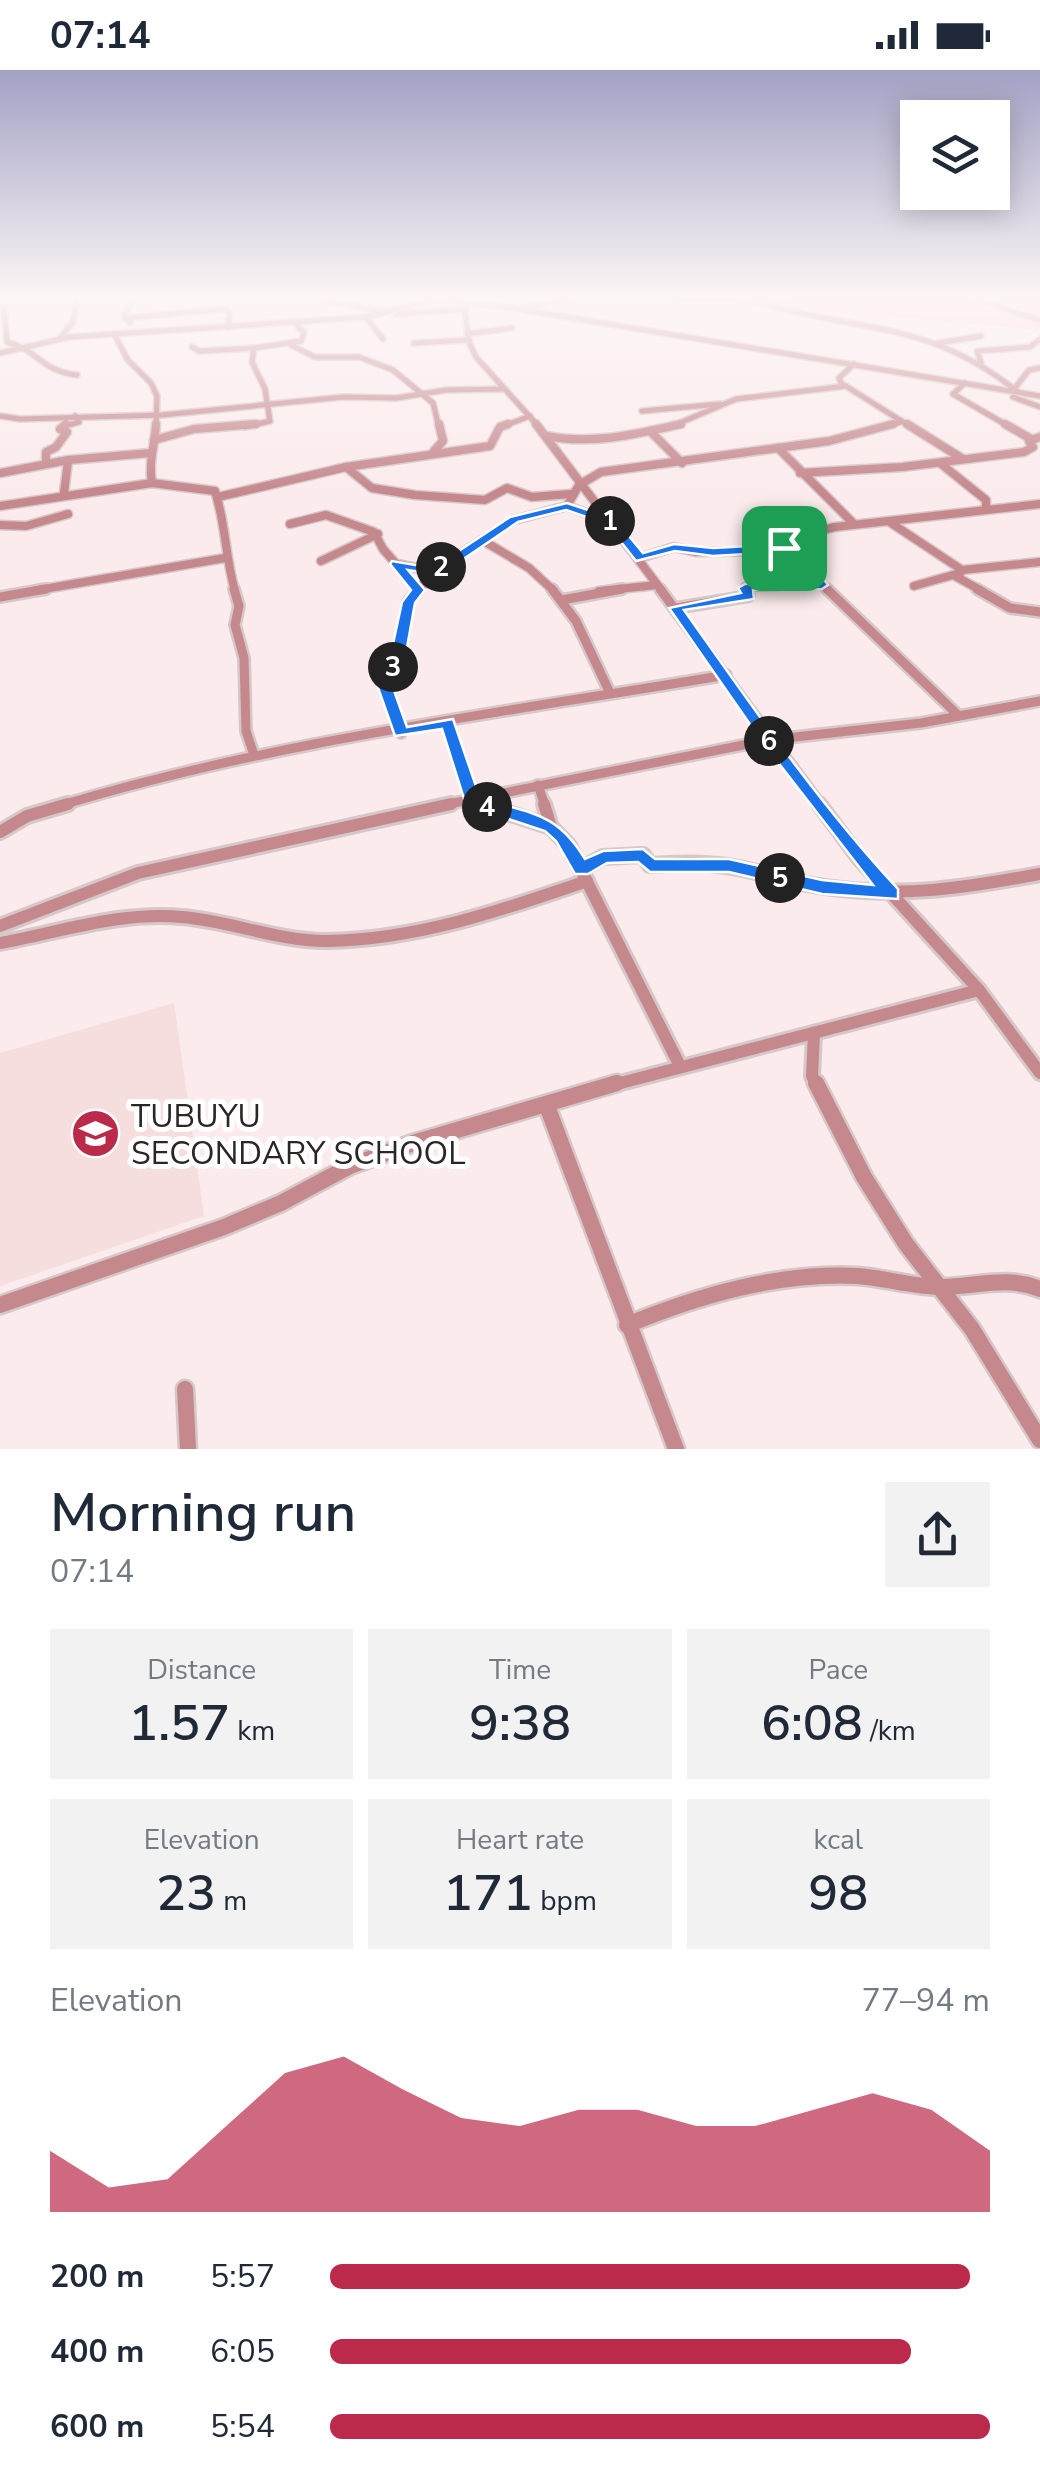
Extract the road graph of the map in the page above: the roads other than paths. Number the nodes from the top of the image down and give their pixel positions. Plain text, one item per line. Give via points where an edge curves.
1 (40, 363) edge
2 (131, 363) edge
3 (251, 363) edge
4 (380, 363) edge
5 (486, 363) edge
6 (850, 363) edge
7 (981, 363) edge
8 (854, 364) junction
9 (1040, 368) edge
10 (78, 375) dead end
11 (966, 383) junction
12 (846, 386) junction
13 (504, 389) junction
14 (1016, 390) junction
15 (1007, 396) dead end
16 (1040, 396) edge
17 (424, 397) junction
18 (721, 404) junction
19 (265, 406) junction
20 (1040, 406) edge
21 (642, 411) dead end
22 (75, 415) junction
23 (154, 415) junction
24 (0, 416) edge
25 (530, 416) junction
26 (901, 422) junction
27 (650, 431) junction
28 (547, 436) junction
29 (154, 440) junction
30 (1037, 440) edge
31 (778, 448) junction
32 (434, 451) junction
33 (150, 453) junction
34 (68, 460) junction
35 (964, 460) junction
36 (682, 463) junction
37 (940, 463) junction
38 (46, 464) junction
39 (346, 467) junction
40 (0, 473) edge
41 (800, 473) junction
42 (580, 482) junction
43 (152, 483) junction
44 (64, 493) junction
45 (570, 494) junction
46 (218, 498) junction
47 (1040, 504) edge
48 (0, 506) edge
49 (567, 506) junction
50 (926, 508) dead end
51 (986, 508) dead end
52 (68, 514) dead end
53 (942, 516) junction
54 (611, 521) junction
55 (891, 523) junction
56 (0, 524) edge
57 (290, 524) dead end
58 (854, 524) junction
59 (378, 534) junction
60 (482, 540) junction
61 (784, 548) junction
62 (225, 558) junction
63 (640, 558) junction
64 (321, 561) dead end
65 (1040, 562) edge
66 (396, 564) junction
67 (966, 570) junction
68 (436, 572) junction
69 (954, 576) junction
70 (657, 585) junction
71 (822, 585) junction
72 (914, 586) dead end
73 (418, 590) junction
74 (0, 596) edge
75 (562, 600) junction
76 (676, 608) junction
77 (1040, 612) edge
78 (726, 675) junction
79 (610, 693) junction
80 (1040, 701) edge
81 (1016, 706) junction
82 (1040, 713) edge
83 (959, 716) junction
84 (448, 723) junction
85 (401, 733) junction
86 (768, 740) junction
87 (254, 755) junction
88 (538, 785) junction
89 (472, 801) junction
90 (551, 827) junction
91 (0, 832) edge
92 (1040, 874) edge
93 (584, 875) junction
94 (892, 894) junction
95 (0, 926) edge
96 (0, 944) edge
97 (978, 990) junction
98 (814, 1033) junction
99 (680, 1066) junction
100 (1040, 1073) edge
101 (547, 1106) junction
102 (941, 1288) junction
103 (1040, 1289) edge
104 (0, 1305) edge
105 (627, 1325) junction
106 (185, 1388) dead end
107 (1040, 1440) edge
108 (188, 1449) edge
109 (676, 1449) edge

1 - 10 street
2 - 23 street via 155,388
3 - 19 street
4 - 17 street
5 - 13 street
6 - 8 street
7 - 14 street
8 - 11 street
8 - 12 street via 838,379
9 - 14 street via 1029,370
11 - 14 street
11 - 30 street via 953,394
12 - 18 street
12 - 26 street
13 - 17 street
13 - 25 street
14 - 16 street
15 - 20 street
17 - 19 street
17 - 32 street via 433,403 444,441
18 - 21 street
18 - 27 street via 686,423
19 - 23 street
19 - 29 street via 268,422
22 - 23 street
22 - 24 street
22 - 38 street via 78,422 61,425 67,432 46,452
23 - 29 street
25 - 28 street
25 - 32 street via 500,427 491,446
26 - 31 street
26 - 35 street
27 - 28 street via 569,440
27 - 36 street
28 - 42 street
29 - 33 street
30 - 35 street via 1028,451
31 - 36 street
31 - 41 street
32 - 39 street
33 - 34 street
33 - 43 street
34 - 38 street
34 - 44 street
35 - 37 street
36 - 42 street via 617,468
37 - 41 street
37 - 51 street via 986,500
38 - 40 street
39 - 45 street via 373,488 450,499 485,500 507,488 532,497
39 - 46 street
41 - 58 street
42 - 45 street
42 - 54 street
43 - 44 street
43 - 46 street via 207,487
44 - 48 street
45 - 49 street
46 - 62 street
47 - 53 street
49 - 54 street
49 - 60 street via 530,513
50 - 53 street
52 - 56 street via 26,526
53 - 55 street
54 - 63 street
55 - 58 street
55 - 67 street
57 - 59 street via 326,515
58 - 61 street via 799,534
59 - 64 street
59 - 66 street
60 - 68 street
60 - 75 street via 521,558
61 - 63 street via 674,547
61 - 71 street
62 - 74 street
62 - 87 street via 239,606 235,625
63 - 70 street
65 - 67 street
66 - 68 street
66 - 73 street
67 - 69 street
68 - 73 street
69 - 72 street
69 - 77 street via 1010,608
70 - 75 street
70 - 76 street
71 - 76 street via 758,585 745,588 749,596
71 - 83 street
73 - 85 street via 408,602 398,653 384,682
75 - 79 street
76 - 78 street
78 - 79 street
78 - 86 street
79 - 84 street
80 - 81 street
81 - 82 street
81 - 83 street
83 - 86 street
84 - 85 street
84 - 89 street
85 - 87 street
86 - 88 street
86 - 94 street
87 - 91 street via 27,816
88 - 89 street
88 - 90 street
89 - 90 street
89 - 95 street via 138,873
90 - 93 street
92 - 94 street
93 - 94 street via 603,857 643,855 650,865 729,866
93 - 96 street via 438,928 343,940 302,940 160,916
93 - 99 street
94 - 97 street
97 - 98 street
97 - 100 street
98 - 99 street
98 - 102 street via 811,1070 822,1098 886,1215
99 - 101 street
101 - 104 street via 388,1152 224,1227
101 - 105 street
102 - 103 street via 1010,1280
102 - 105 street via 859,1276 746,1286
102 - 107 street
105 - 109 street
106 - 108 street

